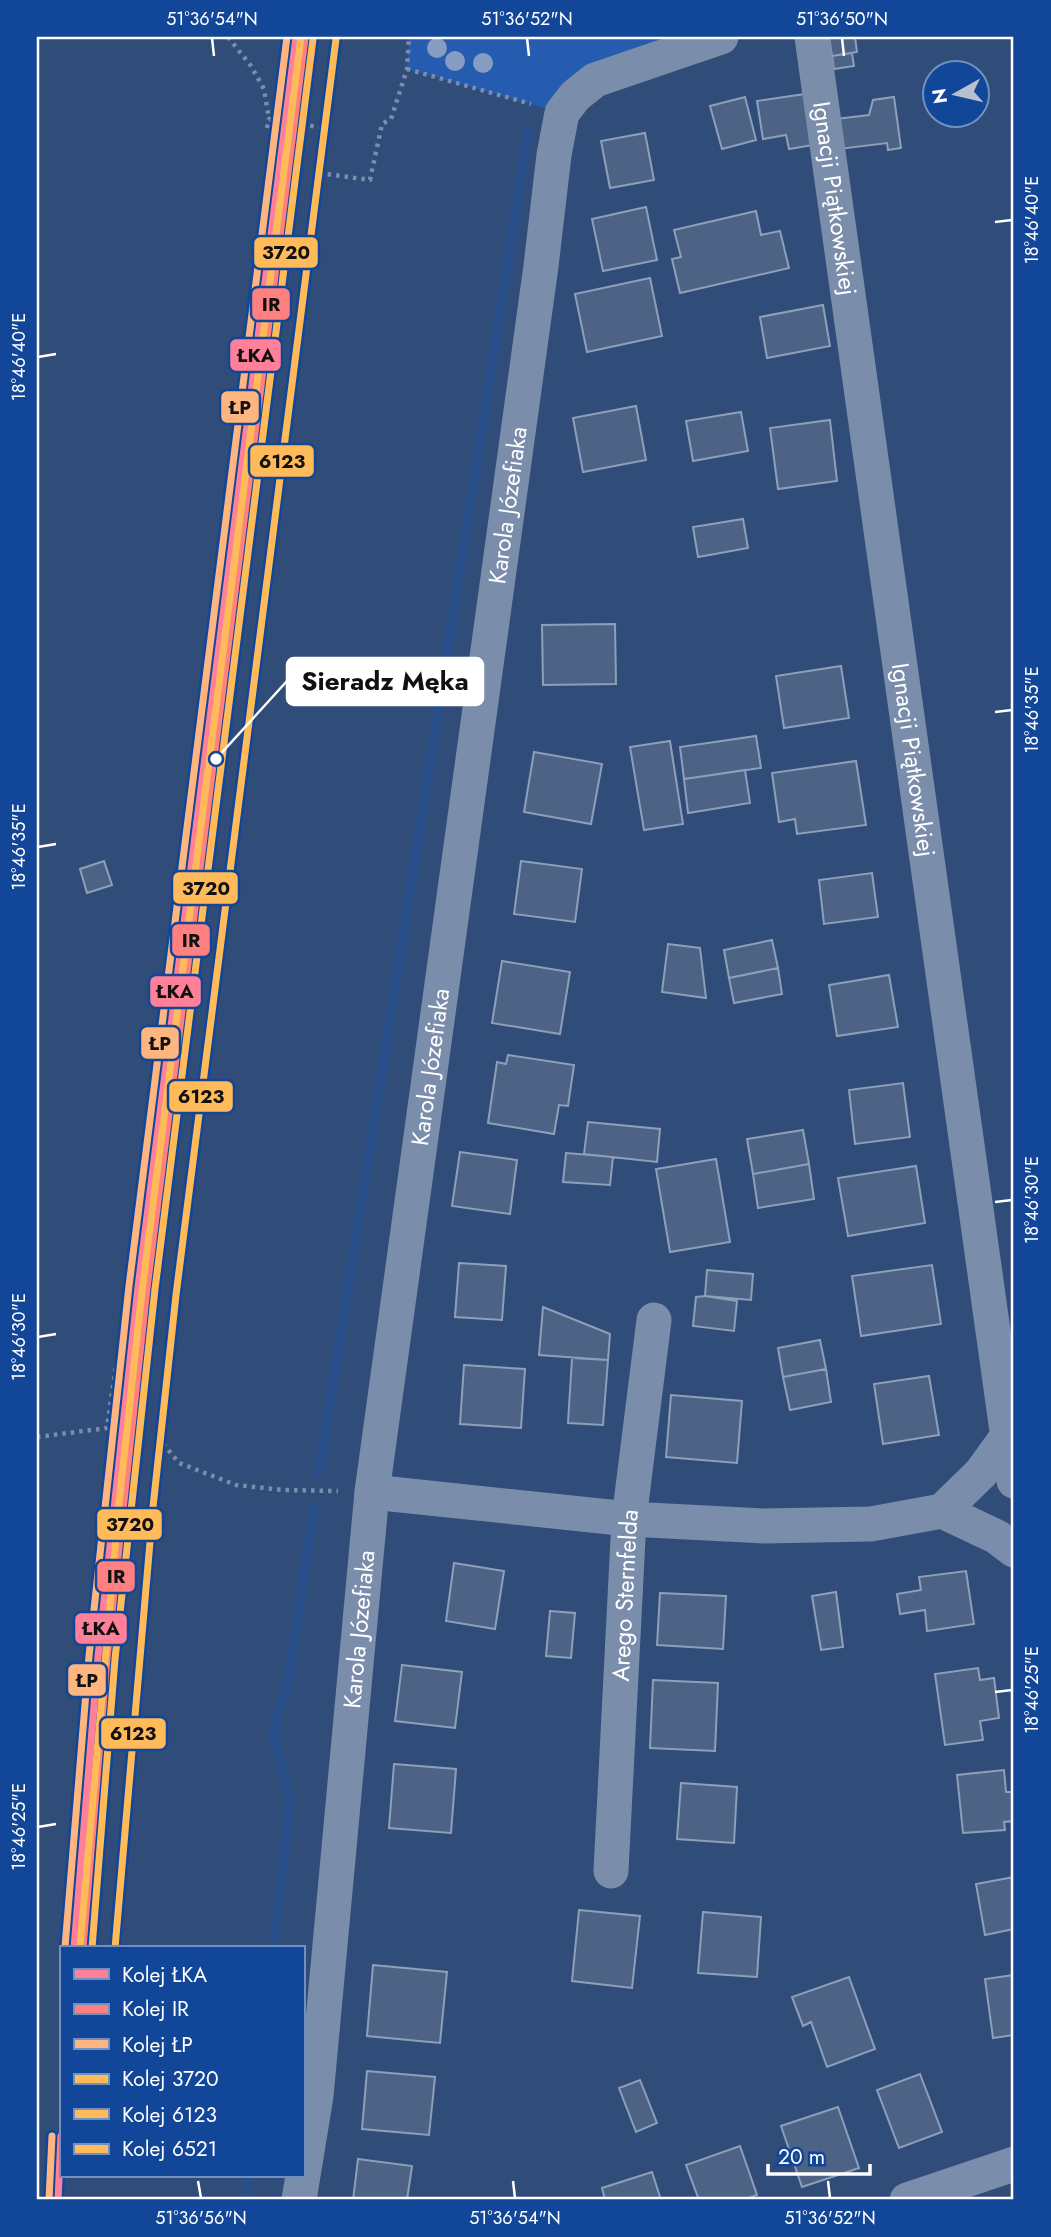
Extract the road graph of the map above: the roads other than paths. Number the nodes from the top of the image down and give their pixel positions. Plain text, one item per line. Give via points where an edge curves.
1 (721, 37) edge
2 (812, 37) edge
3 (654, 1320) dead end
4 (1007, 1437) junction
5 (1014, 1481) edge
6 (372, 1492) junction
7 (942, 1511) junction
8 (629, 1520) junction
9 (1014, 1550) edge
10 (611, 1871) dead end
11 (1014, 2164) edge
12 (304, 2169) edge
13 (303, 2178) edge
14 (299, 2200) edge
15 (907, 2200) edge

1 - 6 street, Karola Józefiaka via 595,80 562,113
2 - 4 street, Ignacji Piątkowskiej
3 - 8 street, Arego Sternfelda
4 - 5 street, Ignacji Piątkowskiej
4 - 7 street via 981,1473
6 - 8 street
6 - 12 street, Karola Józefiaka via 316,2096
7 - 8 street via 871,1524 765,1526
7 - 9 street via 997,1536
8 - 10 street, Arego Sternfelda
11 - 15 street
13 - 14 street, Karola Józefiaka

